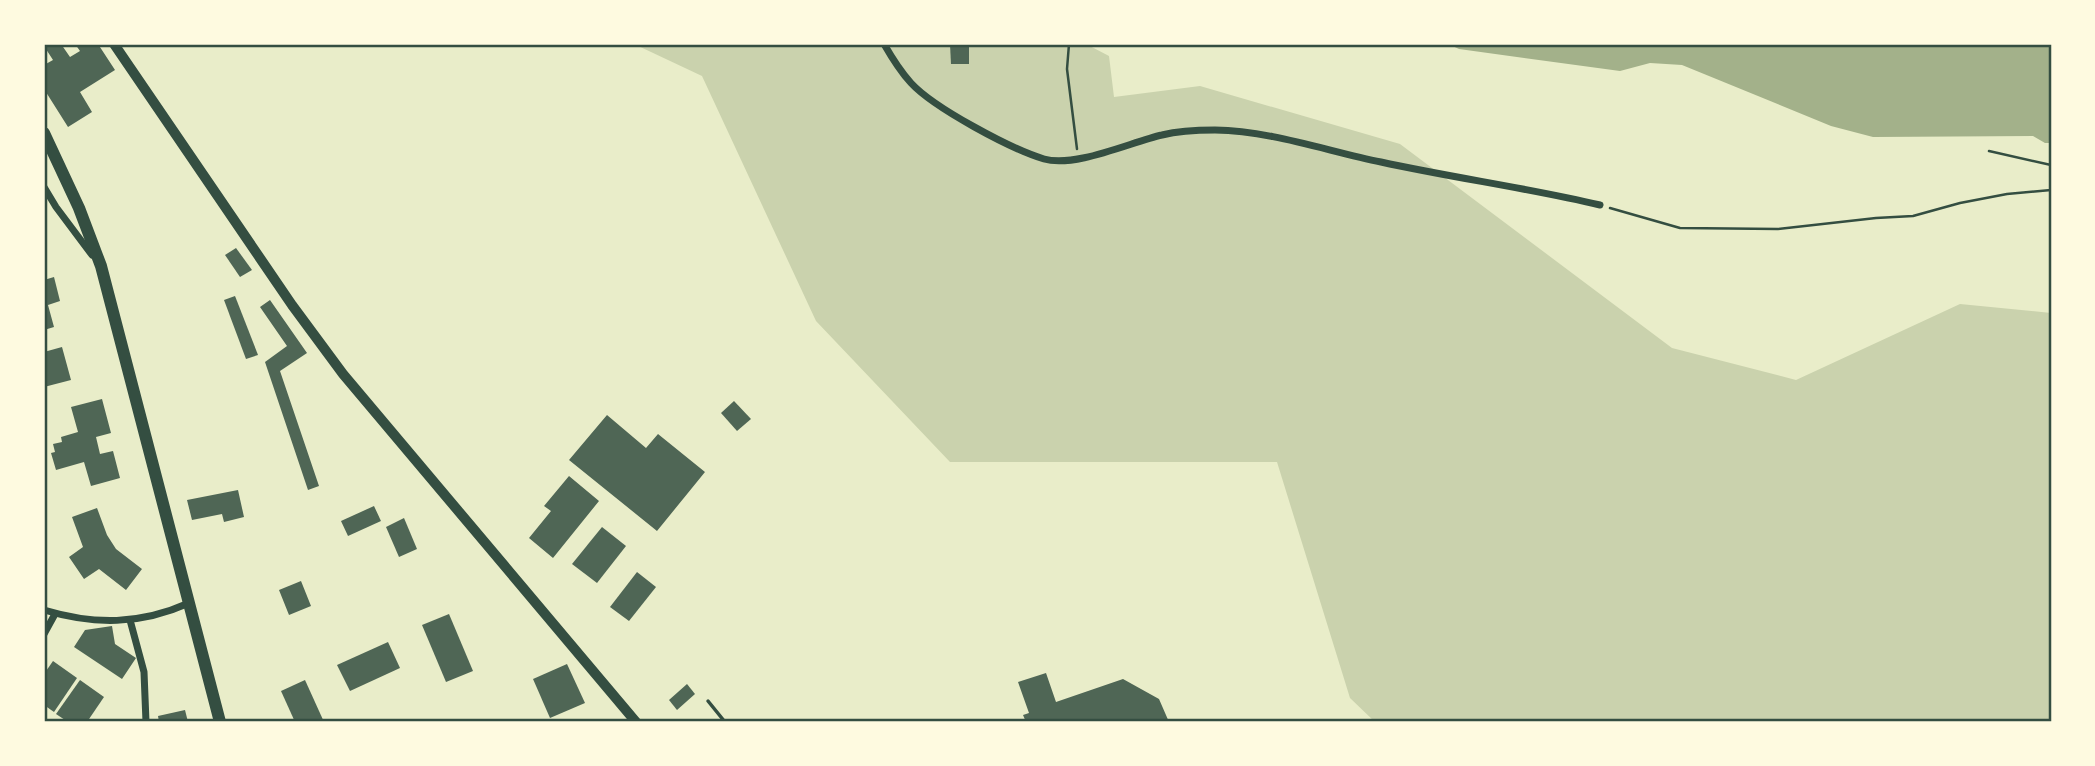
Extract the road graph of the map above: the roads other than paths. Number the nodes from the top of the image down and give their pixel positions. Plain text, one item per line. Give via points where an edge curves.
1 (114, 44) edge
2 (884, 44) edge
3 (44, 133) edge
4 (44, 187) edge
5 (1600, 205) road end
6 (101, 265) junction
7 (189, 603) junction
8 (44, 610) edge
9 (55, 614) junction
10 (130, 620) junction
11 (44, 634) edge
12 (708, 701) dead end
13 (146, 722) edge
14 (220, 722) edge
15 (636, 722) edge
16 (725, 722) edge

1 - 15 main road via 343,374
2 - 5 street via 912,85 977,128 1046,160 1078,159 1165,134 1216,130 1293,141
3 - 6 main road
4 - 6 street
6 - 7 main road
7 - 10 street
7 - 14 main road
8 - 9 street
9 - 10 street via 94,621
9 - 11 street
10 - 13 street via 144,672
12 - 16 lane

